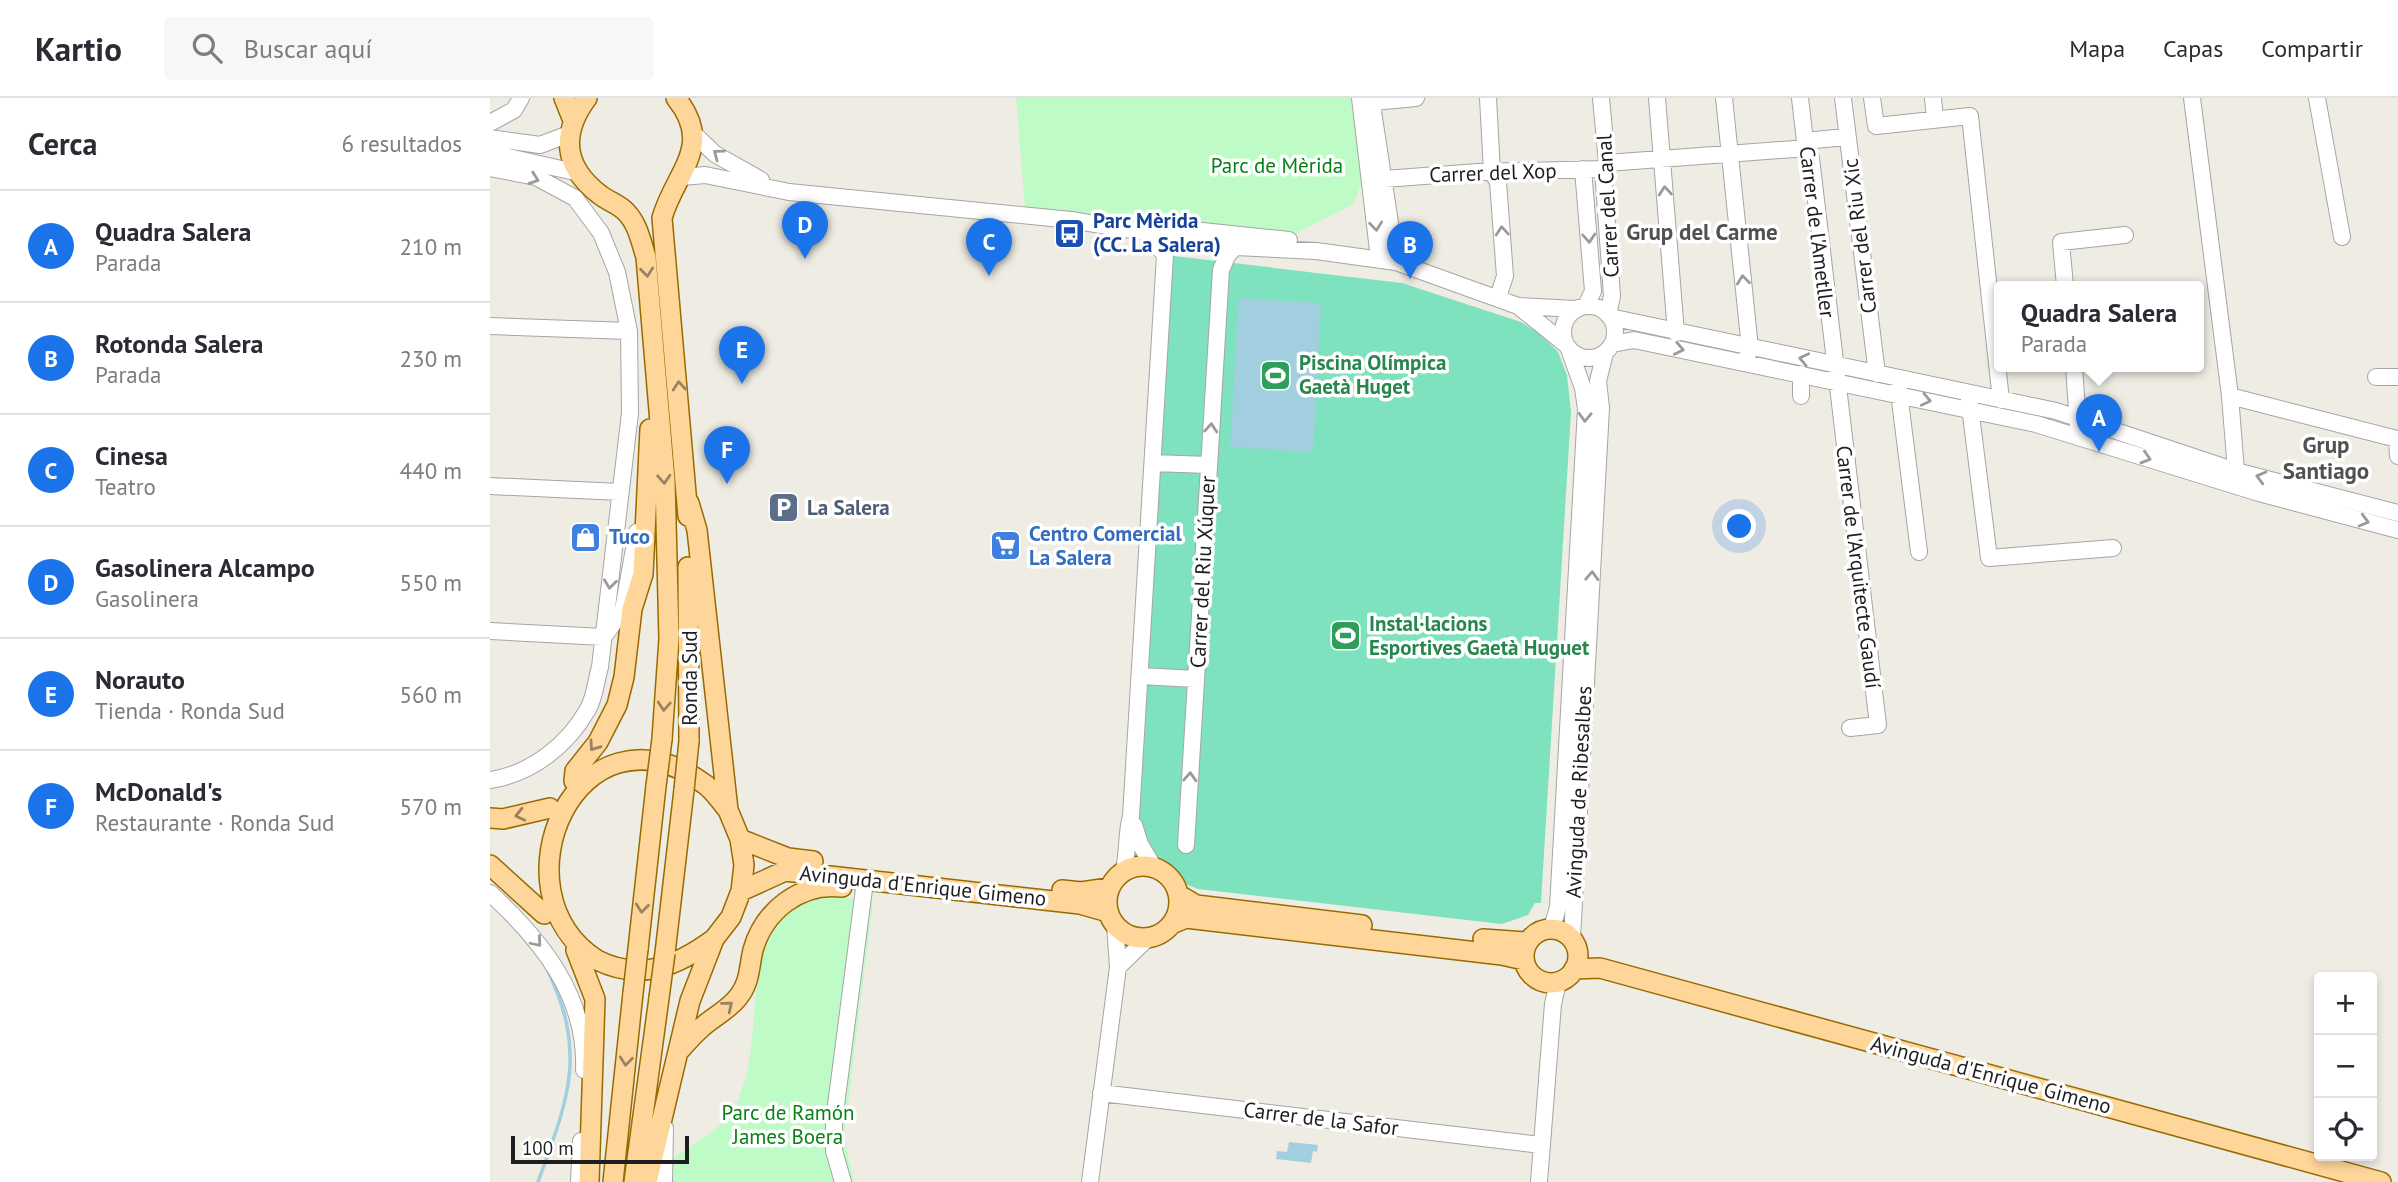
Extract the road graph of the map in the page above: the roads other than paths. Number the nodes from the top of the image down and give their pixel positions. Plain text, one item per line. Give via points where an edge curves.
1 (521, 98) edge
2 (564, 98) edge
3 (587, 98) edge
4 (676, 98) edge
5 (1416, 98) edge
6 (1488, 98) edge
7 (1601, 98) edge
8 (1657, 98) edge
9 (1724, 98) edge
10 (1800, 98) edge
11 (1843, 98) edge
12 (1872, 98) edge
13 (1933, 98) edge
14 (2192, 98) edge
15 (2317, 98) edge
16 (1366, 100) edge
17 (1935, 119) junction
18 (490, 123) edge
19 (570, 126) junction
20 (693, 133) junction
21 (1845, 137) dead end
22 (490, 138) edge
23 (1806, 144) junction
24 (490, 153) edge
25 (1730, 154) junction
26 (1662, 159) junction
27 (1605, 166) junction
28 (490, 168) edge
29 (1583, 170) junction
30 (1492, 172) junction
31 (579, 173) junction
32 (682, 177) junction
33 (1377, 179) junction
34 (789, 192) junction
35 (1075, 221) junction
36 (2125, 235) dead end
37 (2342, 237) dead end
38 (1239, 241) junction
39 (1163, 242) junction
40 (1387, 260) junction
41 (2065, 281) edge
42 (1497, 298) junction
43 (1518, 306) junction
44 (1581, 308) junction
45 (1609, 316) junction
46 (490, 326) edge
47 (629, 331) junction
48 (1676, 332) junction
49 (1994, 336) edge
50 (1567, 347) junction
51 (1609, 348) junction
52 (1747, 355) junction
53 (1998, 372) edge
54 (2075, 372) edge
55 (1834, 373) junction
56 (1801, 374) junction
57 (1877, 374) junction
58 (2376, 377) dead end
59 (2398, 377) edge
60 (1898, 386) junction
61 (656, 387) junction
62 (1801, 396) dead end
63 (2230, 396) junction
64 (2001, 400) junction
65 (1969, 401) junction
66 (2056, 411) junction
67 (2079, 419) junction
68 (2051, 428) junction
69 (2076, 436) junction
70 (2397, 439) edge
71 (2398, 456) edge
72 (1153, 463) junction
73 (1209, 465) junction
74 (649, 466) junction
75 (2236, 471) junction
76 (490, 486) edge
77 (620, 492) junction
78 (689, 503) junction
79 (2398, 513) edge
80 (2398, 530) edge
81 (2113, 548) dead end
82 (1919, 552) dead end
83 (490, 631) edge
84 (603, 638) junction
85 (1140, 676) junction
86 (1196, 679) junction
87 (1850, 728) dead end
88 (490, 780) edge
89 (574, 782) junction
90 (550, 808) junction
91 (728, 810) junction
92 (1131, 816) junction
93 (490, 818) edge
94 (740, 839) junction
95 (1186, 845) dead end
96 (490, 865) edge
97 (1153, 866) junction
98 (1124, 870) junction
99 (899, 884) junction
100 (1109, 888) junction
101 (864, 889) junction
102 (741, 891) junction
103 (490, 893) edge
104 (1179, 895) junction
105 (545, 914) junction
106 (1112, 918) junction
107 (1172, 924) junction
108 (1552, 928) junction
109 (1148, 938) junction
110 (714, 939) junction
111 (576, 950) junction
112 (1526, 952) junction
113 (1575, 953) junction
114 (1118, 967) junction
115 (1551, 982) junction
116 (678, 1052) junction
117 (1101, 1093) junction
118 (667, 1103) junction
119 (1541, 1145) junction
120 (579, 1182) edge
121 (587, 1182) edge
122 (613, 1182) edge
123 (634, 1182) edge
124 (648, 1182) edge
125 (664, 1182) edge
126 (843, 1182) edge
127 (1090, 1182) edge
128 (1539, 1182) edge
129 (2381, 1182) edge

1 - 18 street via 514,110
2 - 19 main road
3 - 19 main road
4 - 20 main road via 686,110
5 - 16 street
6 - 30 street
7 - 27 street, Carrer del Canal
8 - 26 street
9 - 25 street
10 - 23 street, Carrer de l'Ametller
11 - 57 street, Carrer del Riu Xic
12 - 17 street via 1875,126
13 - 17 street
14 - 63 street
15 - 37 street
16 - 33 street
17 - 49 street via 1970,116
19 - 22 street via 540,145
19 - 31 main road via 570,157
20 - 32 main road, Ronda Sud via 692,155
34 -> 20 street via 750,176 715,154
21 - 23 street, Carrer del Xop
23 - 25 street, Carrer del Xop
23 - 55 street, Carrer de l'Ametller
24 - 31 street
25 - 26 street, Carrer del Xop
52 -> 25 street
26 - 27 street, Carrer del Xop
48 -> 26 street
27 - 29 street, Carrer del Xop
27 - 45 street, Carrer del Canal via 1612,296
28 -> 47 street via 536,177 575,198 600,233 617,272
29 - 30 street, Carrer del Xop
29 -> 44 street, Carrer del Canal via 1592,291
30 - 33 street, Carrer del Xop
42 -> 30 street via 1505,276 1498,182
31 -> 61 main road, Ronda Sud via 626,212 637,228 646,257
32 - 34 street via 705,175
78 -> 32 main road, Ronda Sud via 662,218
33 - 40 street
34 - 35 street
35 - 38 street via 1108,221
35 - 39 street
36 - 41 street via 2061,242
38 - 39 street via 1178,234
38 - 40 street via 1287,240 1317,251
73 -> 38 street, Carrer del Riu Xúquer via 1221,270
39 - 72 street
40 - 42 street
42 - 43 street
43 - 44 street
43 - 50 street
44 - 45 street via 1598,308
44 - 50 street via 1566,318 1562,330
45 - 48 street
45 - 51 street via 1615,330
46 - 47 street
47 - 77 street via 630,413
48 - 52 street
50 - 51 street via 1588,359
50 -> 108 street, Avinguda de Ribesalbes via 1586,409 1559,900
51 -> 52 street via 1634,340
113 -> 51 street, Avinguda de Ribesalbes via 1601,408 1598,381
55 -> 52 street
52 - 56 street
53 - 64 street
54 - 67 street
55 - 56 street
55 - 57 street
55 - 60 street
55 - 87 street, Carrer de l'Arquitecte Gaudí via 1878,725
56 - 62 street
57 - 60 street
58 - 59 street
60 - 65 street
60 - 82 street
61 - 74 main road
61 -> 122 main road, Ronda Sud, bridge via 665,481 669,639
63 - 70 street
63 - 75 street
64 - 65 street
64 - 66 street
65 - 68 street
65 - 81 street via 1989,558
66 - 67 street
66 - 68 street
67 - 69 street
67 - 75 street
68 - 69 street
69 -> 80 street
70 - 71 street
72 - 73 street, Carrer del Riu Xúquer
72 - 85 street
73 - 86 street, Carrer del Riu Xúquer
74 - 84 street via 623,610
74 -> 89 main road via 643,574 632,609 624,677 617,705 575,771
79 -> 75 street
76 - 77 street
77 -> 84 street
78 - 91 main road via 697,530
78 - 123 main road, Ronda Sud, bridge via 690,741
83 - 84 street
84 - 88 street via 589,708 561,745 532,767
85 - 86 street, Carrer del Riu Xúquer
85 - 92 street
95 -> 86 street, Carrer del Riu Xúquer
89 - 90 main road
89 - 91 main road via 605,765 640,760 674,766 705,784
90 -> 93 main road
90 - 105 main road via 536,842 534,866
91 - 94 main road
92 - 97 street
92 - 98 street
94 - 100 main road, Avinguda d'Enrique Gimeno via 788,858 833,864 1081,892
94 - 102 main road
96 - 105 main road
97 - 98 main road
97 - 104 main road via 1170,877
98 - 100 main road
99 - 101 main road
99 - 102 main road, Avinguda d'Enrique Gimeno via 785,870
99 - 106 main road, Avinguda d'Enrique Gimeno via 1080,904
100 - 106 main road
116 -> 101 main road via 738,998 748,981 760,931 787,900 811,888
101 - 126 street via 834,1121 834,1151
102 - 110 main road via 731,917
103 -> 120 street via 547,954 567,985 580,1022 584,1055
104 - 107 main road via 1179,910
104 - 112 main road via 1196,905
105 - 111 main road
106 - 109 main road via 1130,936
106 - 114 street
107 - 109 main road
107 - 112 main road via 1186,918 1503,955
108 - 112 main road via 1537,932
108 - 113 main road
109 - 114 street
110 - 111 main road via 683,961 647,971 610,967
110 - 116 main road via 690,1001
111 - 121 main road via 595,999
112 - 115 main road via 1531,974
113 - 115 main road
113 - 129 main road, Avinguda d'Enrique Gimeno via 1600,968
114 - 117 street
115 - 119 street
116 - 118 main road
117 - 119 street, Carrer de la Safor
117 - 127 street
118 - 124 main road
118 - 125 street
119 - 128 street

